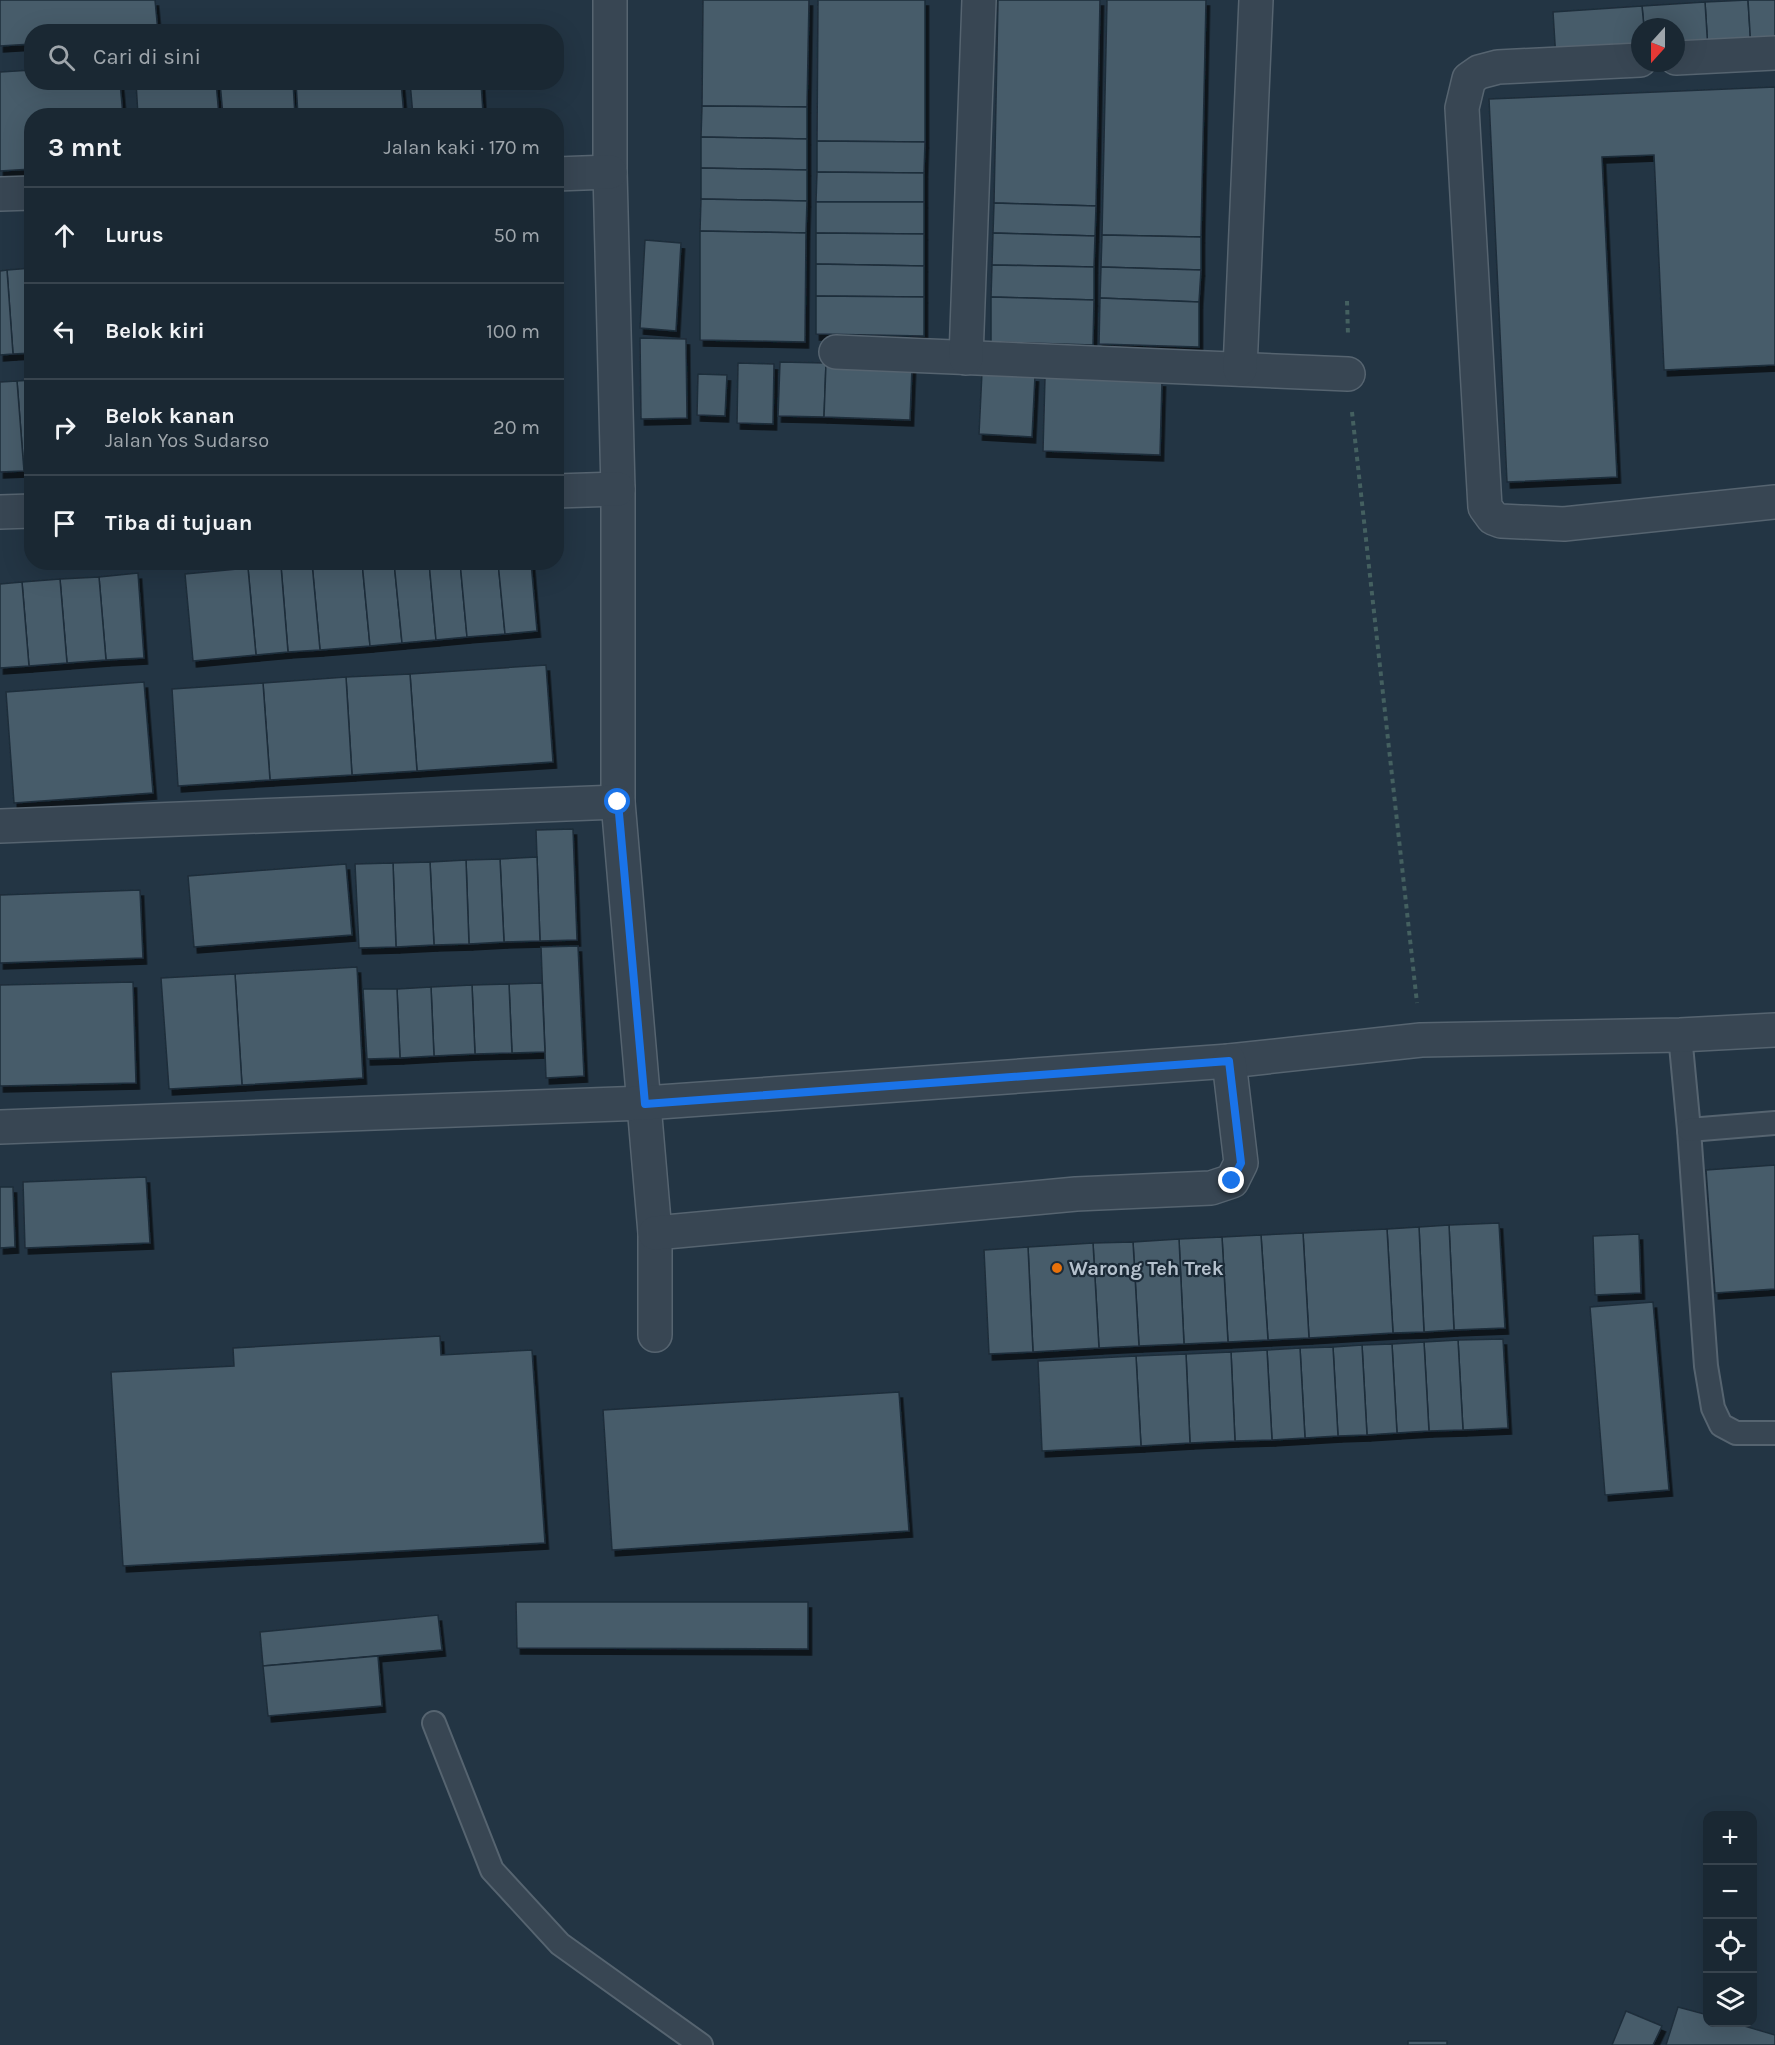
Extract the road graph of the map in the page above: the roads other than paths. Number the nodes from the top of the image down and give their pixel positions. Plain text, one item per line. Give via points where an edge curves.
1 (610, 0) edge
2 (979, 0) edge
3 (1256, 0) edge
4 (1775, 53) edge
5 (1685, 58) edge
6 (1631, 60) edge
7 (610, 172) junction
8 (564, 174) edge
9 (24, 193) edge
10 (0, 194) edge
11 (836, 352) dead end
12 (966, 358) junction
13 (1240, 369) junction
14 (1348, 374) road end
15 (618, 489) junction
16 (564, 491) edge
17 (1775, 502) edge
18 (24, 511) edge
19 (0, 512) edge
20 (618, 802) junction
21 (0, 826) edge
22 (1775, 1030) edge
23 (1680, 1035) junction
24 (1229, 1061) junction
25 (645, 1104) junction
26 (1775, 1124) edge
27 (0, 1127) edge
28 (1689, 1130) junction
29 (655, 1233) junction
30 (655, 1335) dead end
31 (1775, 1433) edge
32 (434, 1723) dead end
33 (701, 2045) edge

1 - 7 street
2 - 12 street
3 - 13 street
4 - 5 street
6 - 17 street via 1498,67 1469,79 1462,108 1485,507 1493,518 1501,521 1564,524
7 - 8 street
7 - 15 street
9 - 10 street
11 - 12 street
12 - 13 street
13 - 14 street
15 - 16 street
15 - 20 street
18 - 19 street
20 - 21 street
20 - 25 street
22 - 23 street
23 - 24 street via 1421,1040
23 - 28 lane
24 - 25 street
24 - 29 street via 1241,1163 1232,1181 1211,1188 1076,1194
25 - 27 street
25 - 29 street
26 - 28 lane
28 - 31 lane via 1706,1366 1713,1408 1721,1425 1736,1433
29 - 30 street
32 - 33 lane via 492,1870 560,1944

